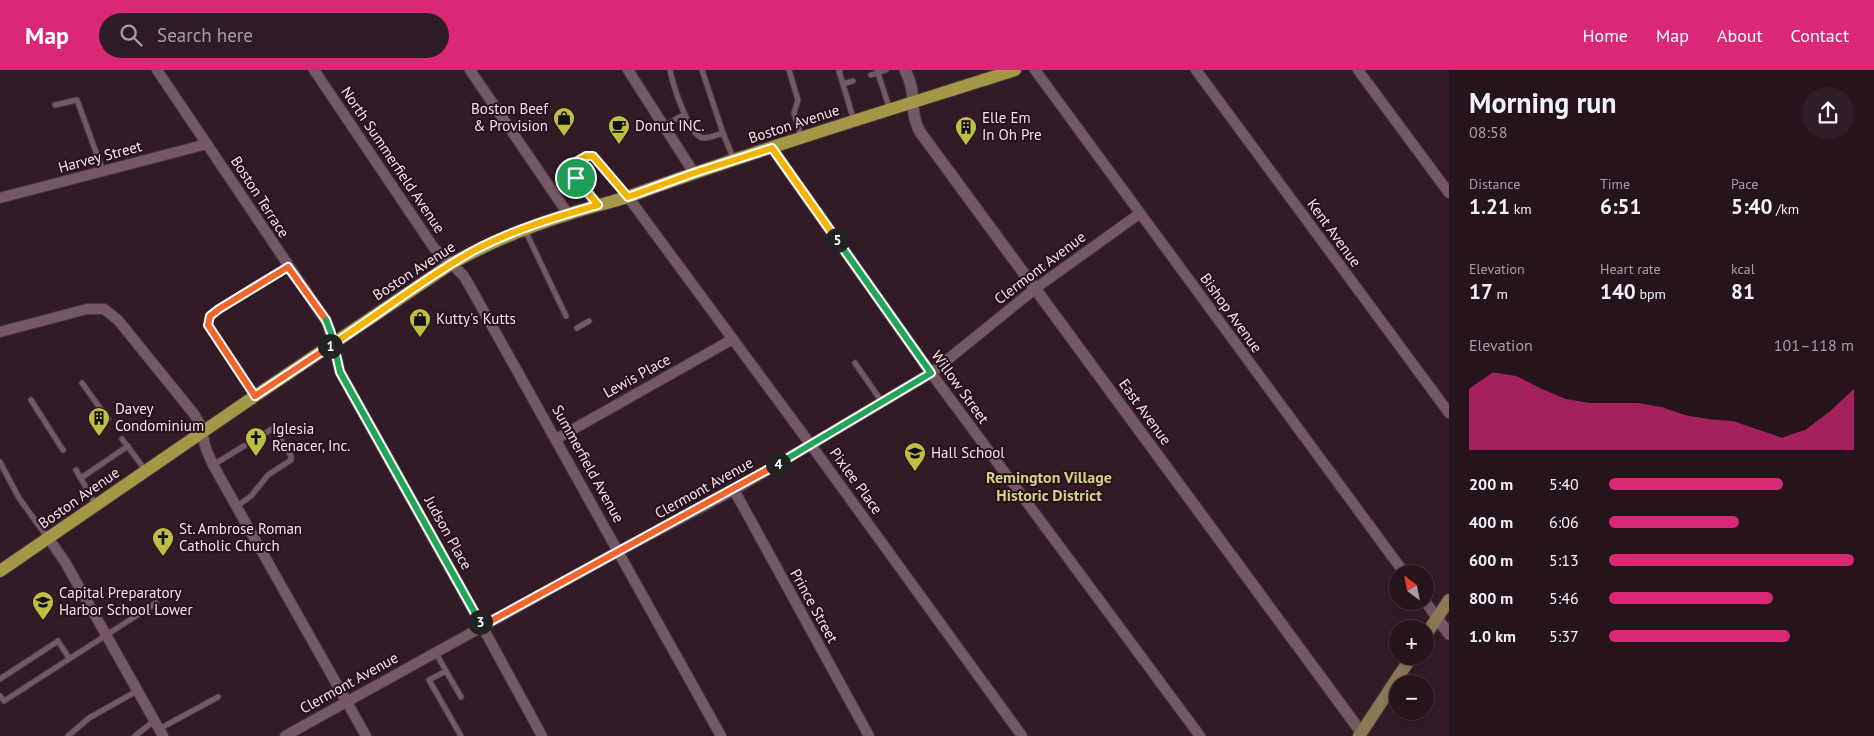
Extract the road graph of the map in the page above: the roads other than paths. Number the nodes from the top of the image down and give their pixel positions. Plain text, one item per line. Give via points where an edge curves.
1 (157, 70) edge
2 (314, 70) edge
3 (470, 70) edge
4 (628, 70) edge
5 (670, 70) edge
6 (702, 70) edge
7 (789, 70) edge
8 (840, 70) edge
9 (886, 70) edge
10 (905, 70) edge
11 (1015, 70) edge
12 (1035, 70) edge
13 (1196, 70) edge
14 (1358, 70) edge
15 (878, 72) edge
16 (871, 76) dead end
17 (853, 81) dead end
18 (843, 84) junction
19 (913, 102) junction
20 (55, 105) dead end
21 (890, 110) junction
22 (685, 114) junction
23 (854, 122) junction
24 (664, 126) junction
25 (723, 133) junction
26 (802, 139) junction
27 (207, 144) junction
28 (772, 148) junction
29 (734, 160) junction
30 (103, 171) junction
31 (694, 173) junction
32 (1449, 193) edge
33 (628, 197) junction
34 (0, 198) edge
35 (598, 205) junction
36 (568, 214) junction
37 (1139, 214) junction
38 (525, 229) junction
39 (451, 264) junction
40 (288, 267) junction
41 (1036, 288) junction
42 (566, 316) dead end
43 (589, 321) dead end
44 (577, 328) dead end
45 (0, 332) edge
46 (733, 339) junction
47 (334, 344) junction
48 (855, 363) dead end
49 (931, 373) junction
50 (82, 383) dead end
51 (255, 396) junction
52 (31, 400) dead end
53 (882, 402) junction
54 (1449, 413) edge
55 (108, 419) dead end
56 (202, 433) junction
57 (122, 439) dead end
58 (556, 439) junction
59 (250, 442) dead end
60 (812, 445) junction
61 (128, 446) junction
62 (244, 446) dead end
63 (63, 450) dead end
64 (0, 462) edge
65 (213, 465) junction
66 (76, 470) dead end
67 (146, 471) junction
68 (81, 478) junction
69 (734, 490) junction
70 (96, 506) junction
71 (237, 506) junction
72 (49, 539) junction
73 (619, 551) junction
74 (1398, 565) edge
75 (0, 571) edge
76 (1449, 600) edge
77 (156, 603) dead end
78 (1431, 610) edge
79 (1437, 618) junction
80 (1434, 622) edge
81 (482, 626) junction
82 (1449, 634) edge
83 (106, 635) junction
84 (435, 652) junction
85 (69, 658) junction
86 (1406, 665) edge
87 (446, 670) junction
88 (0, 679) edge
89 (137, 690) junction
90 (0, 696) edge
91 (218, 697) dead end
92 (461, 697) dead end
93 (348, 702) junction
94 (159, 729) edge
95 (1361, 735) edge
96 (68, 736) edge
97 (135, 736) edge
98 (284, 736) edge
99 (366, 736) edge
100 (461, 736) edge
101 (542, 736) edge
102 (721, 736) edge
103 (869, 736) edge
104 (1022, 736) edge
105 (1200, 736) edge

1 - 27 street, Boston Terrace
2 - 39 street, North Summerfield Avenue via 434,248
3 - 36 street
4 - 24 street
5 - 22 lane
6 - 25 lane
7 - 26 lane via 798,100 794,112
8 - 18 lane
9 - 15 lane
10 - 19 street, East Avenue via 912,84
11 - 19 main road, Boston Avenue
12 - 37 street, Bishop Avenue
13 - 54 street, Kent Avenue
14 - 32 street
15 - 16 lane
15 - 21 lane
17 - 18 lane
18 - 23 lane
19 - 21 main road, Boston Avenue
19 - 41 street, East Avenue via 914,119 920,132
20 - 30 lane via 77,100
21 - 23 main road, Boston Avenue
22 - 24 lane
22 - 25 lane via 700,137
23 - 26 main road, Boston Avenue
24 - 31 street
25 - 29 lane
26 - 28 main road, Boston Avenue
27 - 30 street, Harvey Street
27 - 40 street, Boston Terrace
28 - 29 main road, Boston Avenue
28 - 49 street, Willow Street
29 - 31 main road, Boston Avenue
30 - 34 street, Harvey Street
31 - 33 main road, Boston Avenue
33 - 35 main road, Boston Avenue
33 - 35 lane via 593,156 586,156 574,163 573,170
33 - 46 street, Pixlee Place
35 - 36 main road, Boston Avenue
36 - 38 main road, Boston Avenue
37 - 41 street, Clermont Avenue
37 - 74 street, Bishop Avenue
38 - 39 main road, Boston Avenue via 502,237
38 - 42 lane
39 - 47 main road, Boston Avenue
39 - 58 street, Summerfield Avenue via 468,283
40 - 47 street, Boston Terrace via 328,324
40 - 51 lane via 210,316 208,325
41 - 49 street, Clermont Avenue
41 - 95 street, East Avenue
43 - 44 lane
45 - 56 street via 88,309 104,309 118,320 194,414
46 - 58 street, Lewis Place
46 - 60 street, Pixlee Place
47 - 51 main road, Boston Avenue
47 - 81 street, Judson Place via 340,372
48 - 53 lane
49 - 53 street, Clermont Avenue
49 - 105 street, Willow Street
50 - 55 lane
51 - 56 main road, Boston Avenue
52 - 63 lane
53 - 60 street, Clermont Avenue
56 - 65 street
56 - 67 main road, Boston Avenue
57 - 61 lane
58 - 73 street, Summerfield Avenue
59 - 71 lane via 275,430 291,456
60 - 69 street, Clermont Avenue
60 - 104 street, Pixlee Place
61 - 67 lane
61 - 68 lane
62 - 65 lane
64 - 72 lane via 19,498
65 - 71 street
66 - 68 lane
67 - 70 main road, Boston Avenue
68 - 70 lane
69 - 73 street, Clermont Avenue
69 - 103 street, Prince Street
70 - 72 main road, Boston Avenue
71 - 93 street
72 - 75 main road, Boston Avenue
72 - 83 street
73 - 81 street, Clermont Avenue
73 - 102 street, Summerfield Avenue
76 - 79 main road
77 - 83 lane
78 - 79 street
79 - 80 main road
79 - 82 street
81 - 84 street, Clermont Avenue
81 - 101 street, Judson Place
83 - 85 lane
83 - 89 street
84 - 87 lane
84 - 93 street, Clermont Avenue
85 - 88 lane via 58,641
85 - 90 lane via 4,701
86 - 95 main road
87 - 92 lane
87 - 100 lane via 429,680
89 - 94 street
89 - 96 lane via 90,718
91 - 94 lane
93 - 98 street, Clermont Avenue
93 - 99 street
94 - 97 lane

